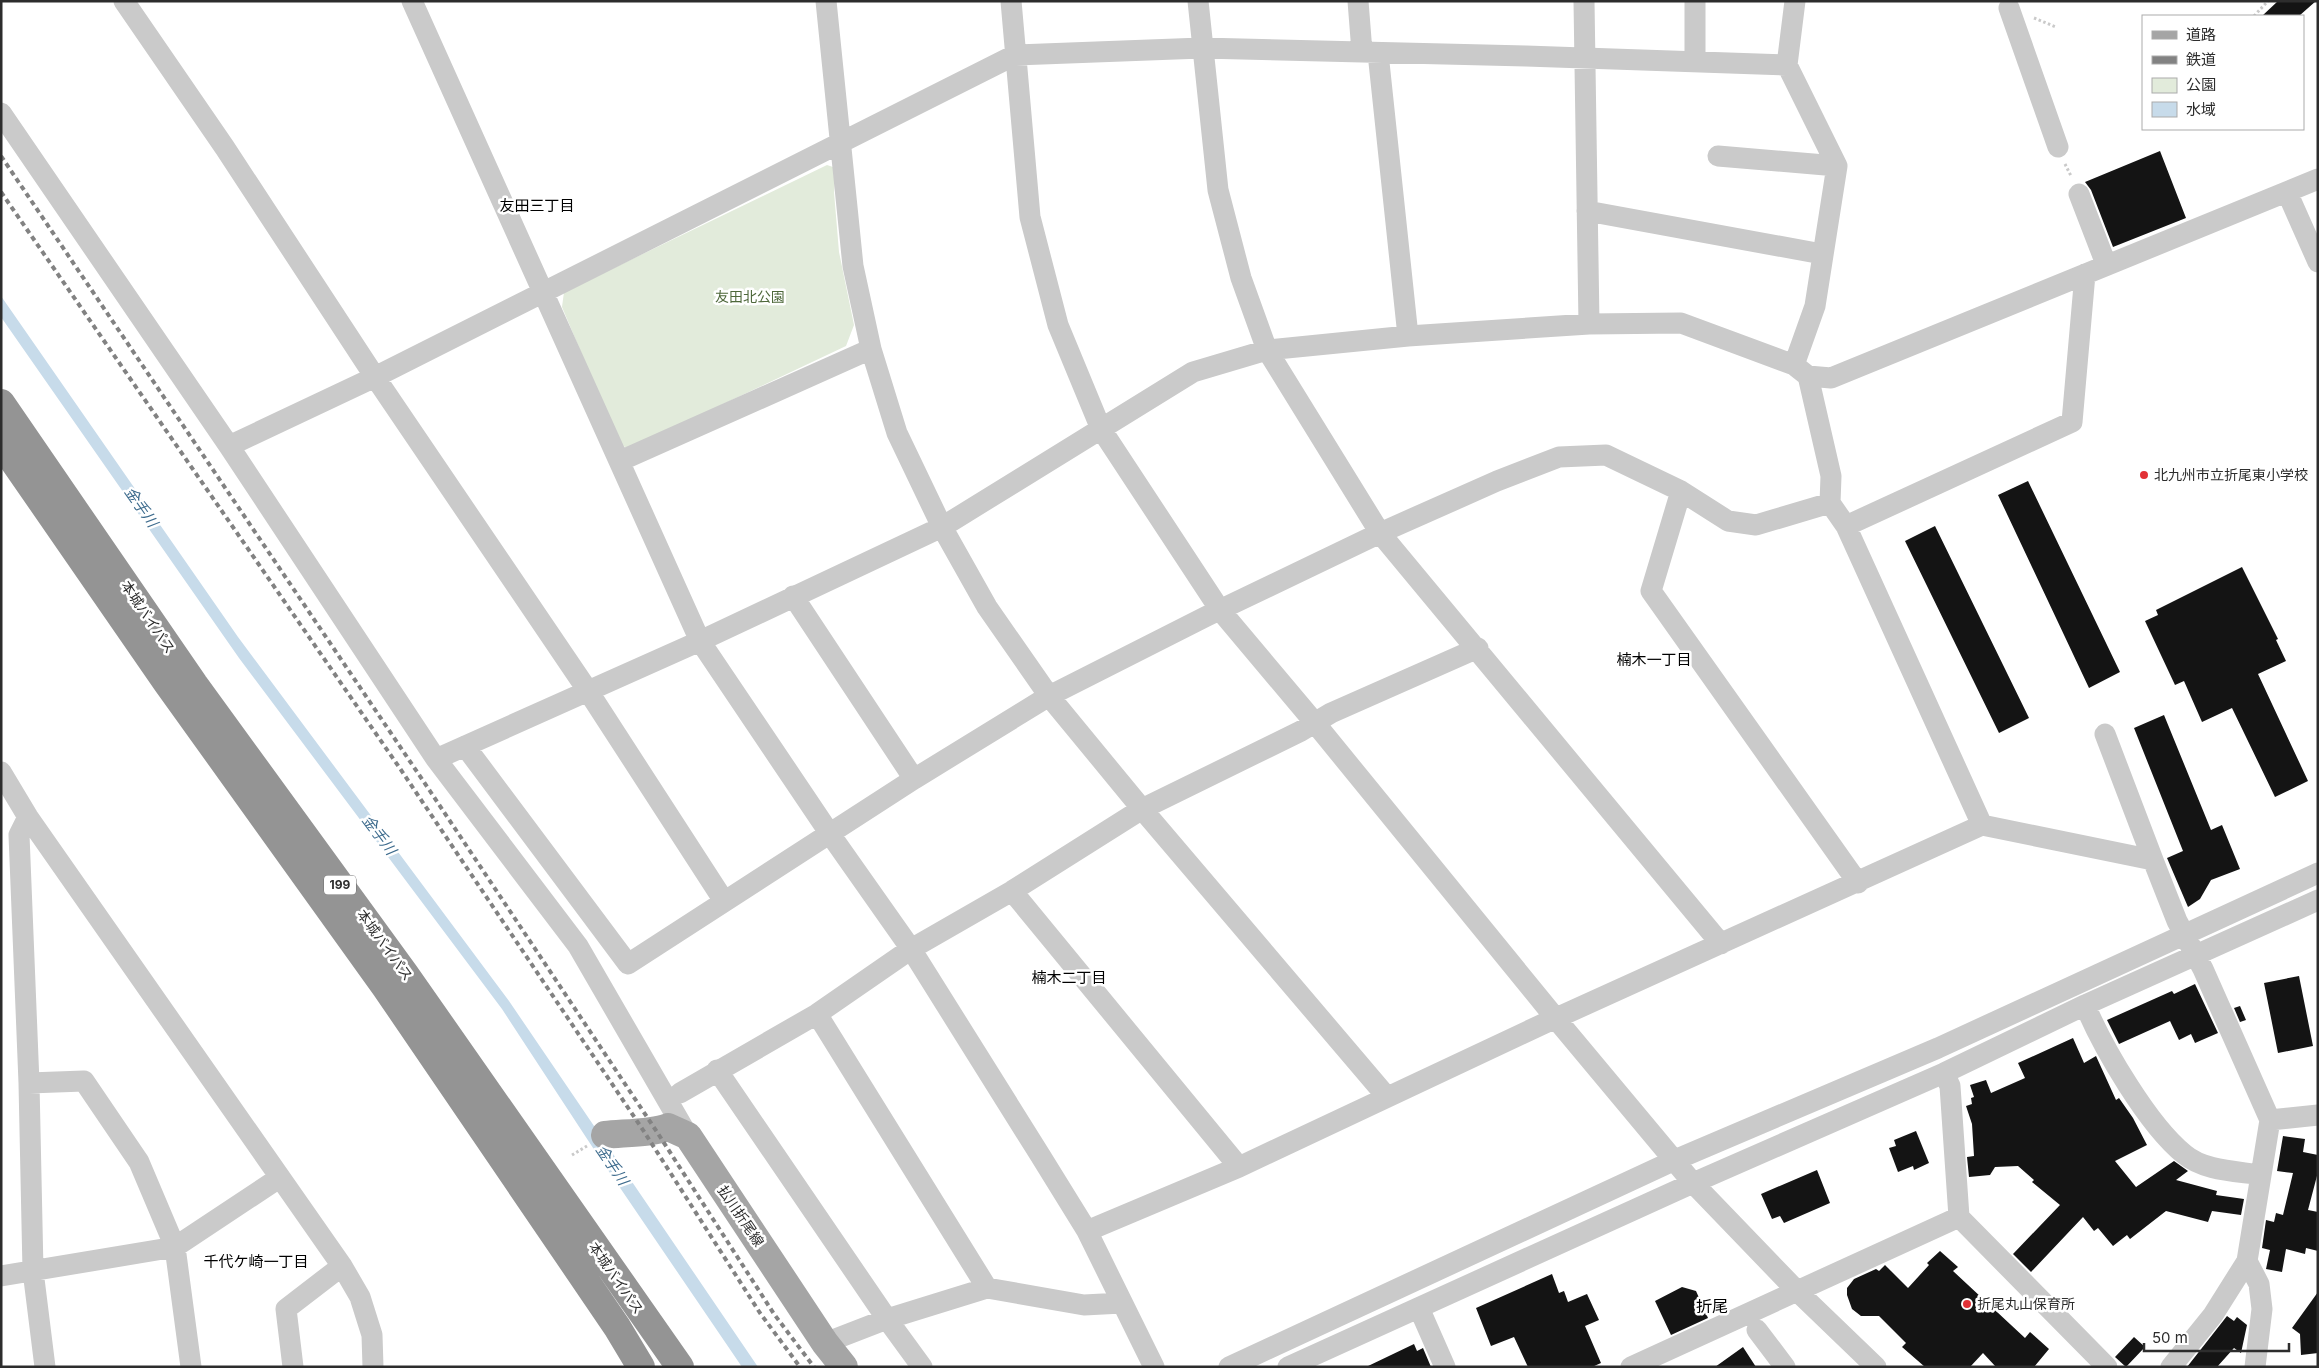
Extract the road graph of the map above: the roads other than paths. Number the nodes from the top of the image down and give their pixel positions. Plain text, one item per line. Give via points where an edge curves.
1 (124, 1) edge
2 (412, 1) edge
3 (826, 1) edge
4 (1011, 1) edge
5 (1198, 1) edge
6 (1358, 1) edge
7 (1584, 1) edge
8 (1694, 1) edge
9 (1795, 1) edge
10 (2008, 3) edge
11 (1202, 48) junction
12 (1370, 52) junction
13 (1015, 56) junction
14 (1586, 59) junction
15 (1695, 62) junction
16 (1787, 65) junction
17 (1, 113) edge
18 (840, 144) junction
19 (2058, 147) road end
20 (1718, 156) dead end
21 (1836, 166) junction
22 (2318, 179) edge
23 (2286, 192) junction
24 (2079, 194) road end
25 (1588, 211) junction
26 (1822, 254) junction
27 (2318, 262) edge
28 (2106, 264) junction
29 (2085, 274) junction
30 (542, 292) junction
31 (1589, 324) junction
32 (1408, 336) junction
33 (871, 350) junction
34 (1267, 350) junction
35 (1801, 370) junction
36 (376, 377) junction
37 (1, 402) edge
38 (1101, 429) junction
39 (1, 443) edge
40 (229, 446) junction
41 (620, 461) junction
42 (1681, 491) junction
43 (1830, 503) junction
44 (1846, 526) junction
45 (942, 527) junction
46 (1380, 533) junction
47 (793, 596) junction
48 (1220, 610) junction
49 (700, 641) junction
50 (1478, 648) junction
51 (588, 691) junction
52 (1049, 696) junction
53 (1315, 723) junction
54 (2105, 734) dead end
55 (465, 746) junction
56 (436, 758) junction
57 (1, 772) edge
58 (914, 779) junction
59 (1142, 809) junction
60 (28, 817) junction
61 (1982, 825) junction
62 (830, 834) junction
63 (2153, 860) junction
64 (2318, 873) edge
65 (1858, 883) junction
66 (1012, 890) junction
67 (2318, 900) edge
68 (724, 901) junction
69 (2184, 933) junction
70 (1721, 944) junction
71 (911, 949) junction
72 (2196, 955) junction
73 (2085, 1005) junction
74 (817, 1014) junction
75 (1557, 1020) junction
76 (717, 1070) junction
77 (1944, 1072) junction
78 (29, 1083) junction
79 (680, 1093) dead end
80 (1387, 1097) junction
81 (2318, 1115) edge
82 (2270, 1120) junction
83 (605, 1135) dead end
84 (688, 1136) junction
85 (1676, 1160) junction
86 (1239, 1167) junction
87 (2261, 1175) junction
88 (279, 1178) junction
89 (1693, 1183) junction
90 (1959, 1217) junction
91 (1087, 1231) junction
92 (175, 1247) junction
93 (2247, 1261) junction
94 (342, 1266) junction
95 (33, 1271) junction
96 (1, 1276) edge
97 (987, 1288) junction
98 (1797, 1291) junction
99 (1122, 1302) junction
100 (1419, 1308) junction
101 (887, 1320) junction
102 (1757, 1330) dead end
103 (825, 1343) junction
104 (46, 1367) edge
105 (191, 1367) edge
106 (293, 1367) edge
107 (372, 1367) edge
108 (641, 1367) edge
109 (680, 1367) edge
110 (844, 1367) edge
111 (922, 1367) edge
112 (1154, 1367) edge
113 (1229, 1367) edge
114 (1288, 1367) edge
115 (1445, 1367) edge
116 (1631, 1367) edge
117 (1785, 1367) edge
118 (1876, 1367) edge
119 (2107, 1367) edge
120 (2171, 1367) edge
121 (2255, 1367) edge

1 - 36 street
2 - 30 street
3 - 18 street
4 - 13 street
5 - 11 street
6 - 12 street
7 - 14 street
8 - 15 street
9 - 16 street
10 - 19 street
11 - 12 street
11 - 13 street
11 - 34 street via 1218,190 1241,278
12 - 14 street
12 - 32 street
13 - 18 street
13 - 38 street via 1030,217 1058,325
14 - 15 street
14 - 25 street
15 - 16 street
16 - 21 street
17 - 40 street
18 - 30 street
18 - 33 street via 853,266
20 - 21 street
21 - 26 street
22 - 23 street
23 - 27 street
23 - 28 street
24 - 28 street
25 - 26 street
25 - 31 street
26 - 35 street
28 - 29 street
29 - 35 street via 1831,378
29 - 44 street via 2072,422
30 - 36 street
30 - 41 street
31 - 32 street
31 - 35 street via 1681,323
32 - 34 street
33 - 41 street
33 - 45 street via 897,433
34 - 38 street via 1193,372
34 - 46 street
35 - 43 street via 1831,476
36 - 40 street
36 - 51 street
37 - 109 highway, 本城バイパス / 199 via 194,684 405,974
38 - 45 street
38 - 48 street
39 - 108 highway, 本城バイパス / 199 via 166,683 386,988
40 - 56 street
41 - 49 street
42 - 43 street via 1728,521 1756,525
42 - 46 street via 1606,455 1559,457
42 - 65 street via 1651,591
43 - 44 street
44 - 61 street
45 - 47 street
45 - 52 street via 987,607
46 - 48 street
46 - 50 street
47 - 49 street
47 - 58 street
48 - 52 street
48 - 53 street
49 - 51 street
49 - 62 street
50 - 53 street via 1330,713
50 - 70 street
51 - 55 street
51 - 68 street
52 - 58 street
52 - 59 street
53 - 59 street
53 - 75 street
54 - 63 street
55 - 56 street
55 - 68 street via 628,964
56 - 84 street via 578,946
57 - 60 street
58 - 62 street
59 - 66 street
59 - 80 street
60 - 78 street via 19,835
60 - 88 street
61 - 63 street
61 - 65 street
62 - 68 street
62 - 71 street
63 - 69 street
64 - 69 street
65 - 70 street
66 - 71 street
66 - 86 street
67 - 72 street
69 - 72 street
69 - 85 street via 1938,1048
70 - 75 street
71 - 74 street
71 - 91 street
72 - 73 street
72 - 82 street
73 - 77 street
73 - 87 street via 2136,1096 2185,1155 2211,1167
74 - 76 street
74 - 97 street
75 - 80 street
75 - 85 street
76 - 79 street
76 - 101 street
77 - 89 street
77 - 90 street via 1950,1086
78 - 92 street via 84,1081 139,1162
78 - 95 street
80 - 86 street
81 - 82 street
82 - 87 street
83 - 84 main road via 643,1130 657,1132 668,1127
84 - 103 main road, 払川折尾線
85 - 89 street
85 - 113 street
86 - 91 street
87 - 93 street
88 - 92 street
88 - 94 street
89 - 98 street
89 - 100 street
90 - 98 street
90 - 119 street
91 - 99 street
92 - 95 street
92 - 105 street
93 - 120 street via 2214,1315
93 - 121 street via 2259,1284 2262,1309
94 - 106 street via 286,1309
94 - 107 street via 360,1297 372,1335
95 - 96 street
95 - 104 street
97 - 99 street via 1084,1305
97 - 101 street
98 - 116 street
98 - 118 street
99 - 112 street
100 - 114 street
100 - 115 street
101 - 103 street
101 - 111 street
102 - 117 street
103 - 110 main road, 払川折尾線

